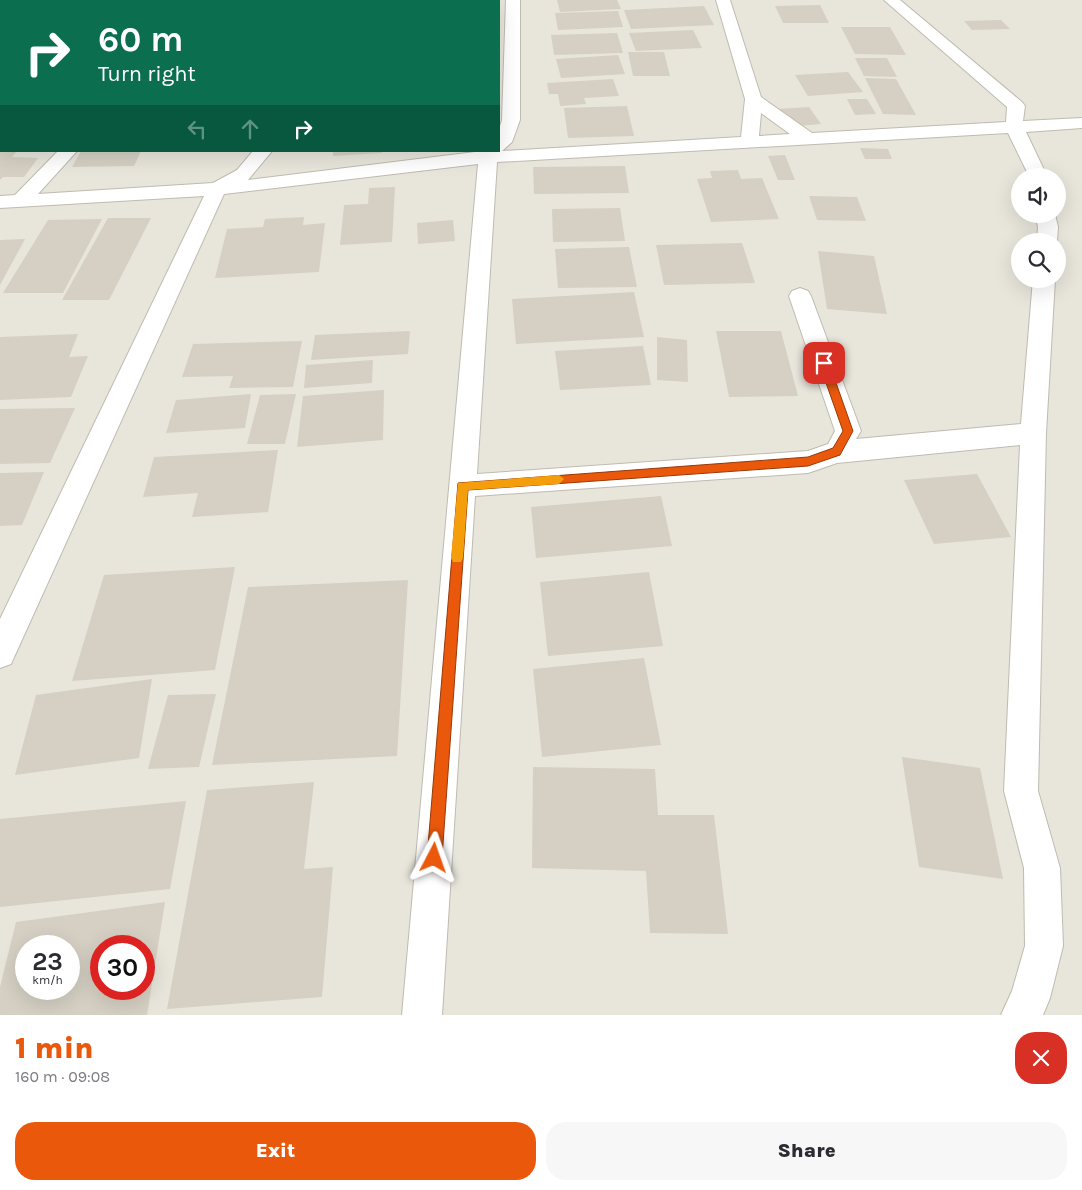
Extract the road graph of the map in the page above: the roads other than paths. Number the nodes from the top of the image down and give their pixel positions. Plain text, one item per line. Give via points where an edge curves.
1 (513, 0) edge
2 (722, 0) edge
3 (891, 0) edge
4 (753, 99) junction
5 (1082, 123) edge
6 (1014, 126) junction
7 (807, 138) junction
8 (750, 142) junction
9 (500, 145) edge
10 (500, 151) edge
11 (67, 152) edge
12 (262, 152) edge
13 (486, 152) edge
14 (493, 152) edge
15 (1034, 168) edge
16 (217, 189) junction
17 (20, 201) junction
18 (0, 202) edge
19 (1043, 288) edge
20 (800, 296) dead end
21 (1033, 433) junction
22 (837, 452) junction
23 (462, 486) junction
24 (0, 653) edge
25 (422, 1015) edge
26 (1021, 1015) edge

1 - 9 street via 511,120
2 - 4 street
3 - 6 street via 1016,106
4 - 7 street
4 - 8 street
5 - 6 street
6 - 7 street
6 - 15 street
7 - 8 street
8 - 10 street
11 - 17 street
12 - 16 street via 244,174
13 - 16 street
14 - 23 street
16 - 17 street
16 - 24 street
17 - 18 street
19 - 21 street
20 - 22 street via 848,431
21 - 22 street
21 - 26 street via 1022,791 1042,868 1044,946 1030,998
22 - 23 street via 808,462
23 - 25 street

